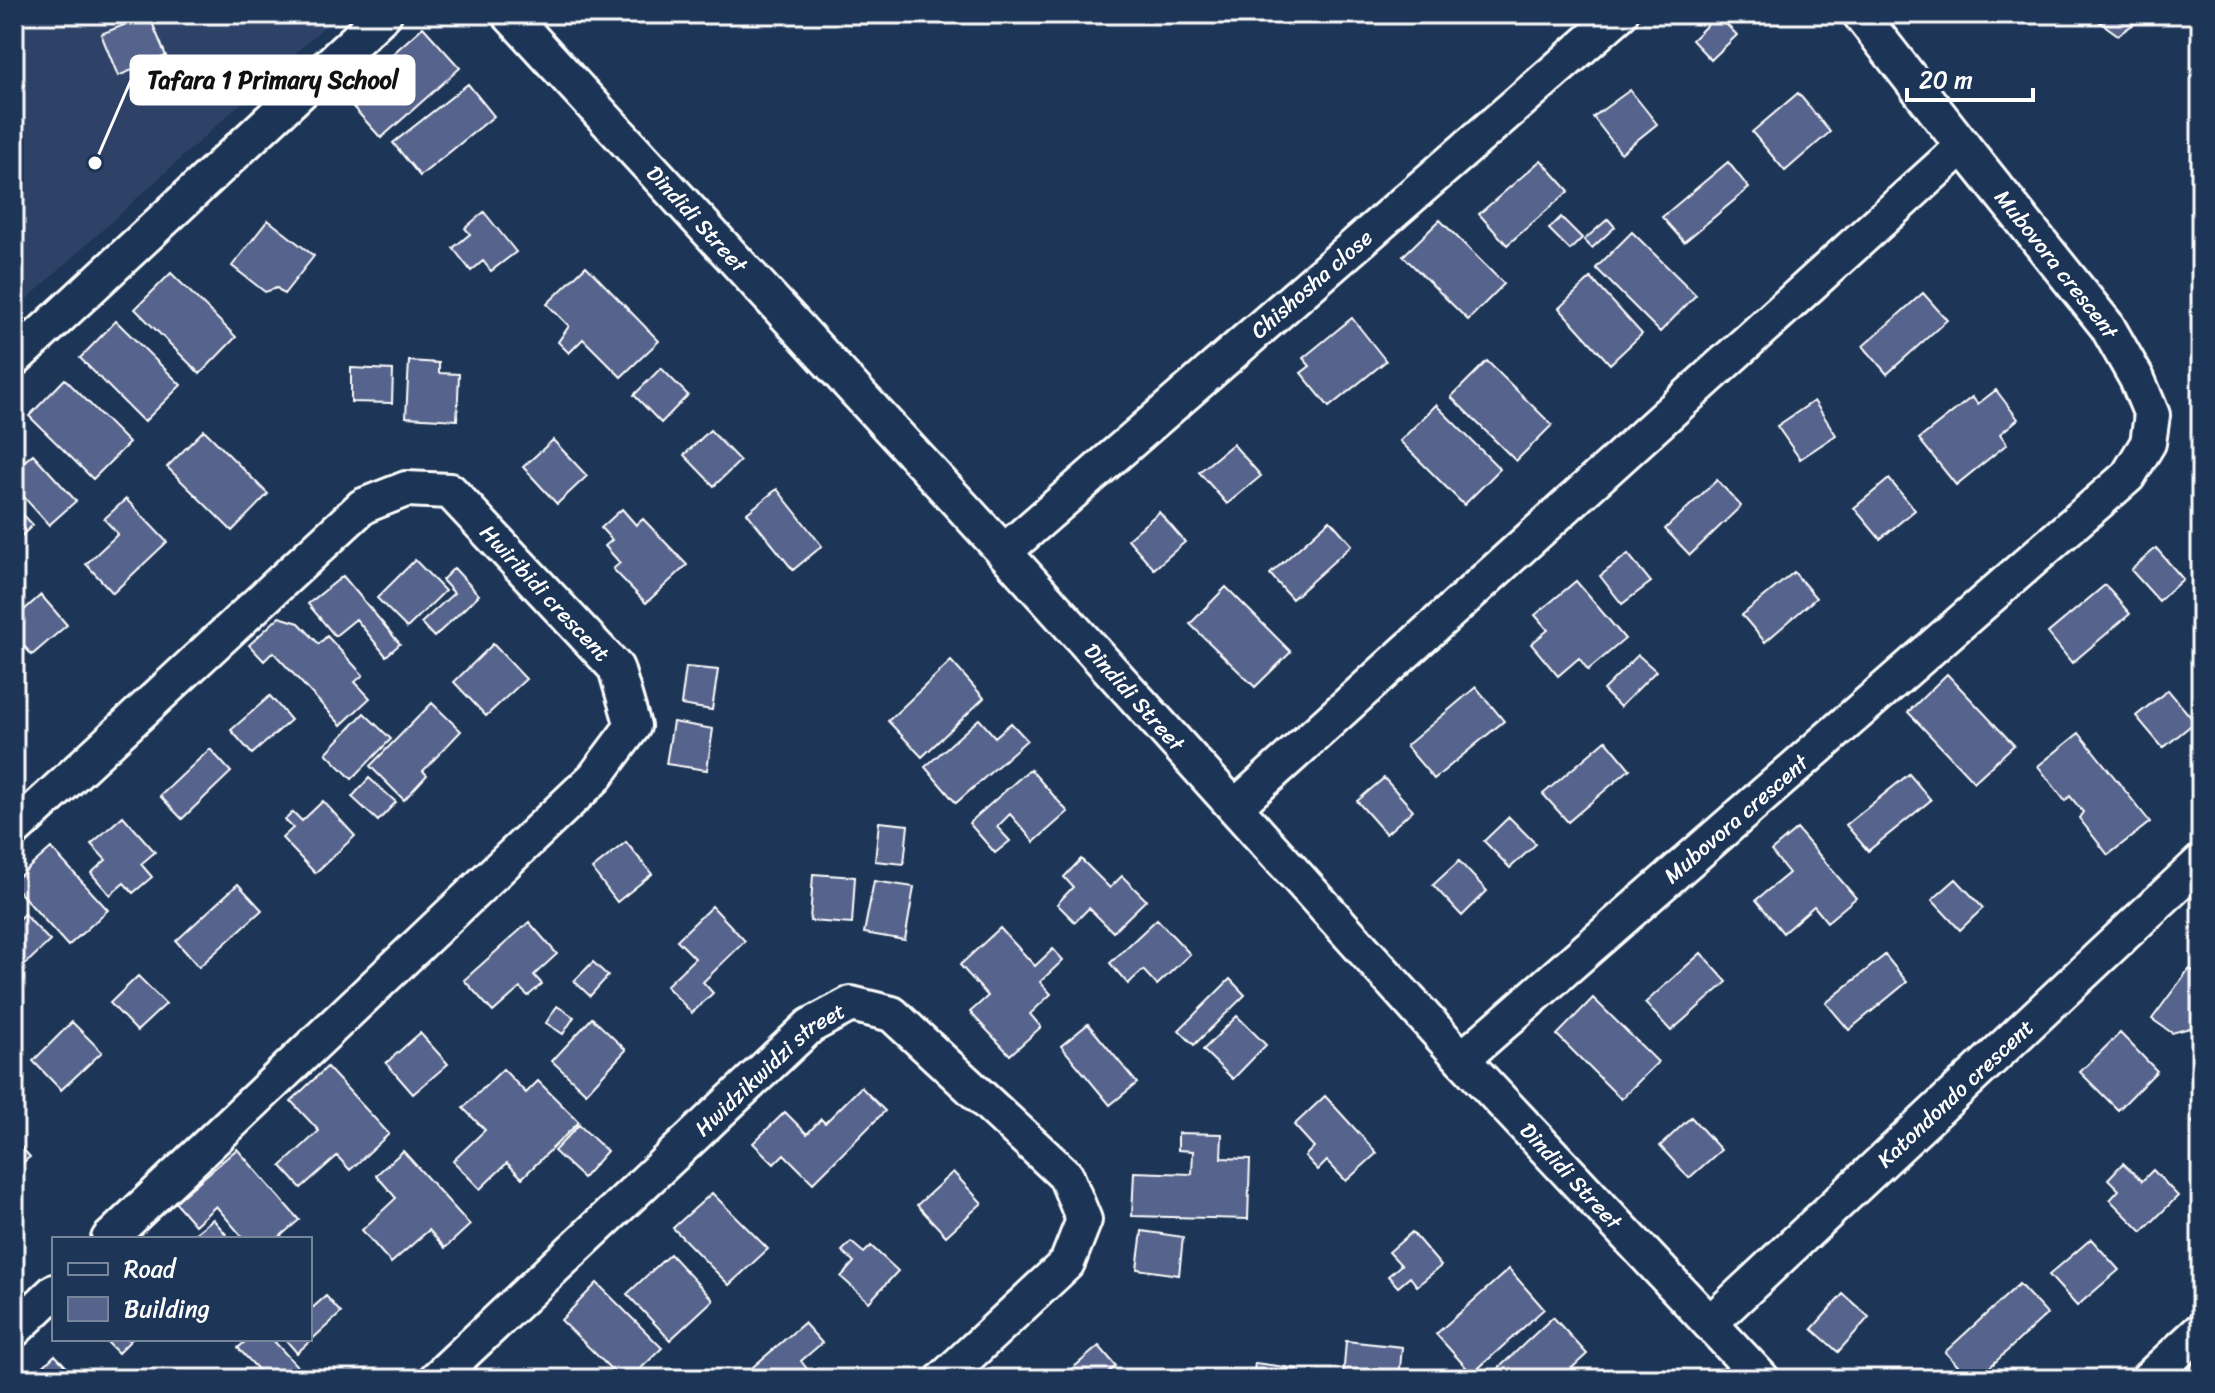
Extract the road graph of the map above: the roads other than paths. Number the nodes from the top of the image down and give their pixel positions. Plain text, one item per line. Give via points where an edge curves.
1 (384, 14) edge
2 (509, 14) edge
3 (1620, 14) edge
4 (1860, 14) edge
5 (1963, 146) junction
6 (14, 359) edge
7 (1004, 552) junction
8 (1235, 807) junction
9 (14, 830) edge
10 (2201, 862) edge
11 (1462, 1059) junction
12 (111, 1237) edge
13 (52, 1294) edge
14 (1710, 1323) junction
15 (14, 1330) edge
16 (2201, 1330) edge
17 (436, 1379) edge
18 (943, 1379) edge
19 (1762, 1379) edge
20 (2148, 1379) edge

1 - 6 street
2 - 7 street, Dindidi Street
3 - 7 street, Chishosha close
4 - 5 street
5 - 8 street
5 - 11 street, Mubovora crescent via 2107,326 2152,415 2148,443 2128,476
7 - 8 street, Dindidi Street
8 - 11 street, Dindidi Street
9 - 12 street, Hwiribidi crescent via 363,506 406,489 450,491 616,668 633,726 595,777
10 - 14 street, Katondondo crescent
11 - 14 street, Dindidi Street
13 - 15 street
14 - 19 street, Dindidi Street
16 - 20 street
17 - 18 street, Hwidzikwidzi street via 810,1026 851,1004 892,1014 904,1025 1066,1176 1084,1220 1067,1263

